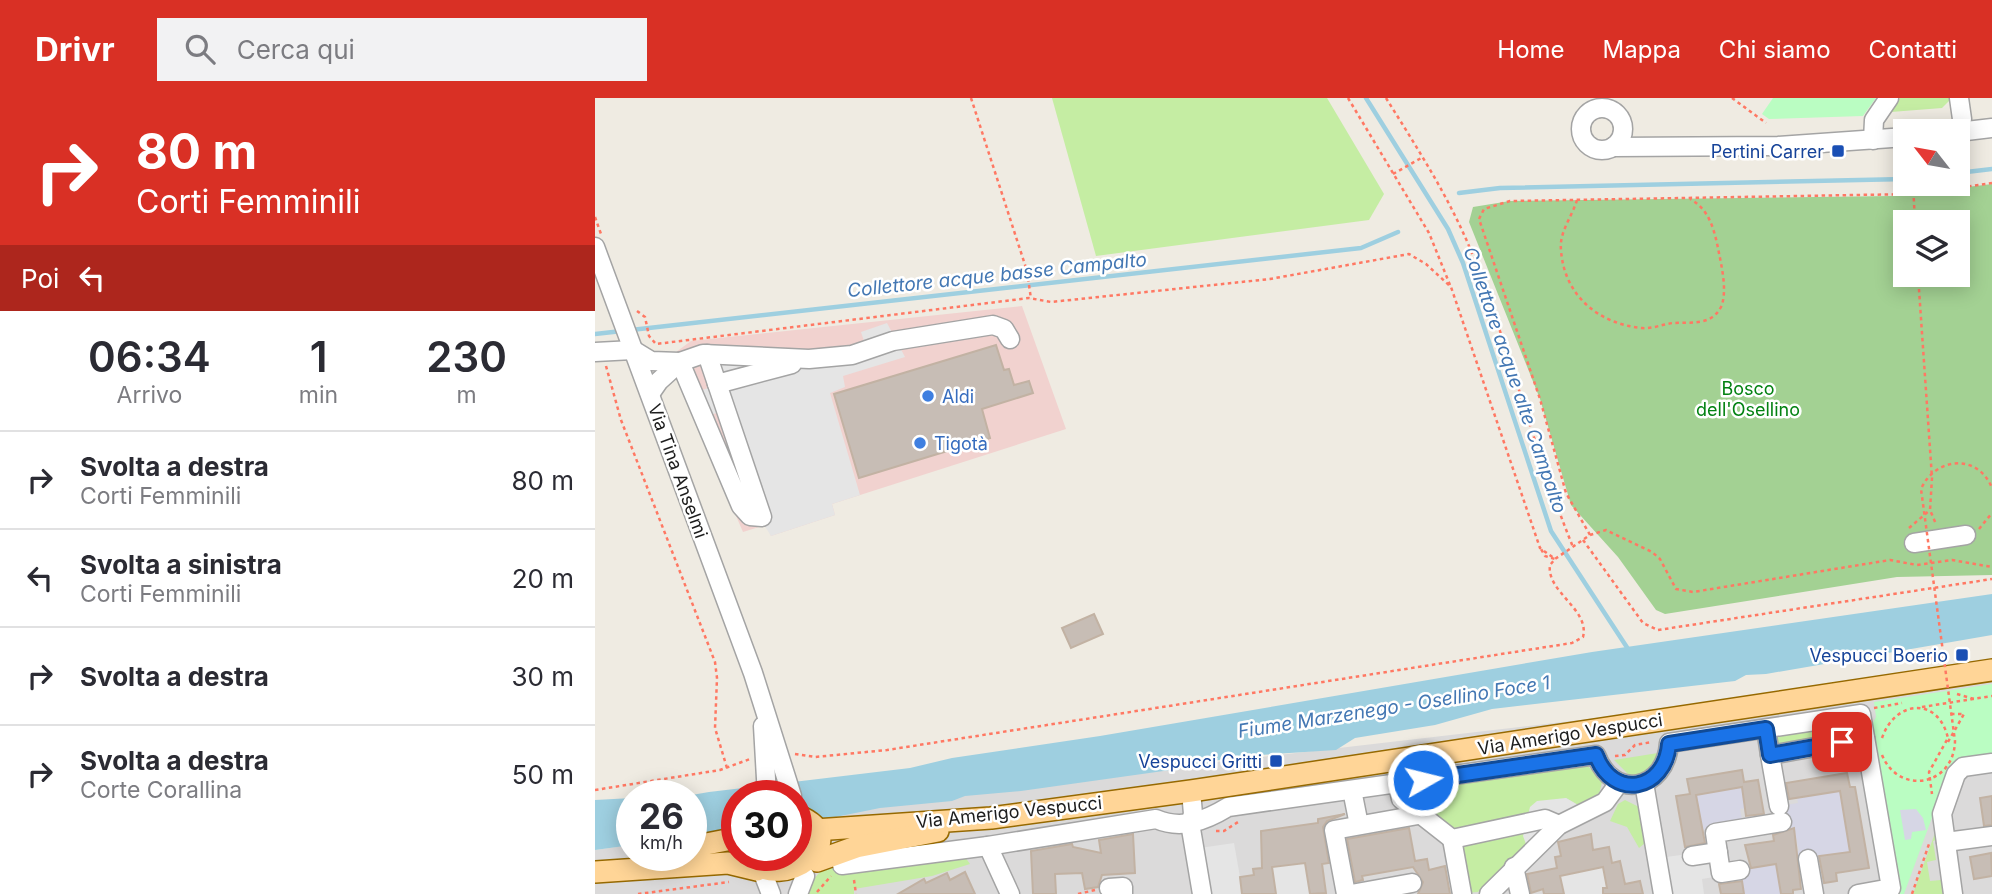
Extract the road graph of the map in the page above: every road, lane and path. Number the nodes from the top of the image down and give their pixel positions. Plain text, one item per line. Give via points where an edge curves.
1 (971, 98) edge
2 (1347, 98) edge
3 (1386, 98) edge
4 (1732, 98) edge
5 (1889, 98) edge
6 (1959, 98) edge
7 (1960, 119) edge
8 (1766, 123) dead end
9 (1623, 126) junction
10 (1971, 128) edge
11 (1992, 128) edge
12 (1893, 135) edge
13 (1873, 140) junction
14 (1641, 146) junction
15 (1613, 147) junction
16 (1423, 157) junction
17 (1393, 174) junction
18 (1992, 183) edge
19 (1971, 186) edge
20 (1893, 194) edge
21 (1686, 198) junction
22 (1577, 200) junction
23 (595, 247) edge
24 (1451, 287) junction
25 (1919, 287) edge
26 (1031, 297) junction
27 (645, 317) dead end
28 (1010, 339) dead end
29 (632, 346) junction
30 (600, 352) edge
31 (707, 354) junction
32 (809, 359) junction
33 (680, 362) junction
34 (717, 384) junction
35 (650, 394) junction
36 (1992, 488) edge
37 (1930, 510) junction
38 (1992, 513) edge
39 (1590, 535) junction
40 (1966, 535) junction
41 (1910, 536) joint
42 (1583, 540) junction
43 (1573, 547) junction
44 (1555, 559) junction
45 (1992, 566) edge
46 (1992, 579) edge
47 (1943, 655) junction
48 (1931, 660) dead end
49 (1992, 670) edge
50 (1944, 695) dead end
51 (1992, 696) edge
52 (1975, 699) junction
53 (1907, 702) dead end
54 (1918, 708) junction
55 (1703, 714) junction
56 (1861, 714) junction
57 (1951, 714) junction
58 (1766, 729) junction
59 (1710, 737) junction
60 (1865, 738) junction
61 (1947, 743) junction
62 (1669, 744) junction
63 (1770, 755) junction
64 (1597, 757) junction
65 (770, 759) junction
66 (1992, 763) edge
67 (727, 768) junction
68 (768, 780) edge
69 (782, 780) edge
70 (1619, 783) junction
71 (1644, 783) junction
72 (1398, 784) junction
73 (595, 790) edge
74 (1352, 790) junction
75 (1191, 791) junction
76 (1933, 799) dead end
77 (1418, 815) junction
78 (991, 818) junction
79 (812, 819) edge
80 (1190, 824) junction
81 (1359, 825) junction
82 (1559, 825) junction
83 (812, 833) edge
84 (1940, 836) junction
85 (1992, 838) edge
86 (1452, 839) junction
87 (988, 846) junction
88 (1718, 852) junction
89 (1692, 856) dead end
90 (1808, 859) dead end
91 (616, 864) edge
92 (842, 865) joint
93 (1514, 867) junction
94 (595, 869) edge
95 (812, 870) edge
96 (1740, 870) dead end
97 (761, 874) edge
98 (736, 881) dead end
99 (809, 881) edge
100 (1412, 883) dead end
101 (1374, 892) edge
102 (638, 894) edge
103 (1010, 894) edge
104 (1202, 894) edge
105 (1348, 894) edge
106 (1462, 894) edge
107 (1489, 894) edge
108 (1520, 894) edge
109 (1664, 894) edge
110 (1814, 894) edge
111 (1858, 894) edge
112 (1912, 894) edge
113 (1953, 894) edge

1 - 26 path
2 - 17 path
3 - 16 path
4 - 8 path
5 - 13 street via 1874,120
6 - 7 street
9 - 14 street
9 - 15 street via 1622,138
9 - 15 street via 1617,115 1600,108 1589,113 1582,124 1590,146 1601,150
10 - 11 street
12 - 13 street
13 - 14 street via 1777,146
14 - 15 street
16 - 17 path
16 - 43 path via 1469,247 1545,478
17 - 24 path via 1429,233
18 - 19 path
20 - 21 path
21 - 22 path
21 - 22 path via 1696,202 1713,226 1723,288 1721,306 1711,319 1697,324 1643,328 1607,319 1591,310 1571,288 1561,240
22 - 39 path via 1510,201 1484,209 1479,219 1540,399 1566,493
23 - 29 street, Via Tina Anselmi
24 - 26 path via 1409,254 1270,278 1051,302
24 - 44 path via 1540,548
25 - 37 path via 1932,478
26 - 27 path via 656,344
28 - 32 street via 993,325 893,341 852,355
29 - 30 street
29 - 33 street via 651,361
29 - 35 street, Via Tina Anselmi
30 - 67 path via 621,420 715,662 715,728
31 - 32 street
31 - 33 street
31 - 34 street
32 - 34 street
33 - 34 street via 741,506 750,516 762,517
33 - 35 street
35 - 65 street, Via Tina Anselmi via 759,695
36 - 47 path, bridge via 1978,469 1953,463 1936,468 1920,489
37 - 40 path via 1942,531
37 - 41 path
38 - 40 path via 1986,523
39 - 42 path
39 - 45 path via 1606,530 1652,552 1676,589 1683,592 1890,560 1917,565 1952,559
40 - 41 street
42 - 43 path
42 - 46 path via 1643,623 1658,629
43 - 44 path
44 - 65 path via 1550,565 1551,577 1583,623 1583,637 1572,643 887,750
47 - 48 path
47 - 57 path, bridge
49 - 55 main road, Via Amerigo Vespucci
50 - 52 path via 1958,693
51 - 52 path
52 - 54 path
53 - 56 path
54 - 57 path, bridge via 1902,712 1887,727 1881,745 1886,764 1901,778 1919,782 1939,776 1947,768 1955,750
54 - 61 path via 1941,719
55 - 59 street
55 - 75 main road, Via Amerigo Vespucci
56 - 58 street
56 - 60 street
57 - 61 path via 1964,715
58 - 59 street
58 - 63 street
59 - 62 street
60 - 63 street
60 - 111 street via 1891,888
61 - 76 path via 1929,772
62 - 64 path via 1668,739 1635,745 1625,755
62 - 71 street via 1663,768
63 - 88 street via 1780,814 1714,831
64 - 70 street via 1608,776
64 - 72 street
65 - 67 path
65 - 68 street
65 - 69 street
66 - 84 street via 1963,767 1956,774 1942,814
67 - 73 path
70 - 71 street
70 - 82 street via 1605,802
71 - 109 street
72 - 74 street
72 - 77 street via 1401,799
74 - 80 street via 1228,807
74 - 81 street
75 - 78 main road, Via Amerigo Vespucci
75 - 80 street
77 - 81 street
77 - 86 street
78 - 79 main road, Via Amerigo Vespucci
78 - 99 main road via 856,847
80 - 87 street via 1170,825 1156,818
80 - 104 street
81 - 105 street via 1334,830
82 - 86 street via 1545,819
82 - 93 street
83 - 95 main road via 819,846
84 - 85 street
84 - 112 path
84 - 113 street
86 - 106 street
87 - 92 street
87 - 103 street
88 - 89 street
88 - 96 street via 1721,873
90 - 110 street
91 - 94 main road
92 - 99 path via 839,874
93 - 107 street
93 - 108 street
94 - 97 main road via 728,863
97 - 99 main road via 785,883
98 - 102 path
100 - 101 street
101 - 105 street

